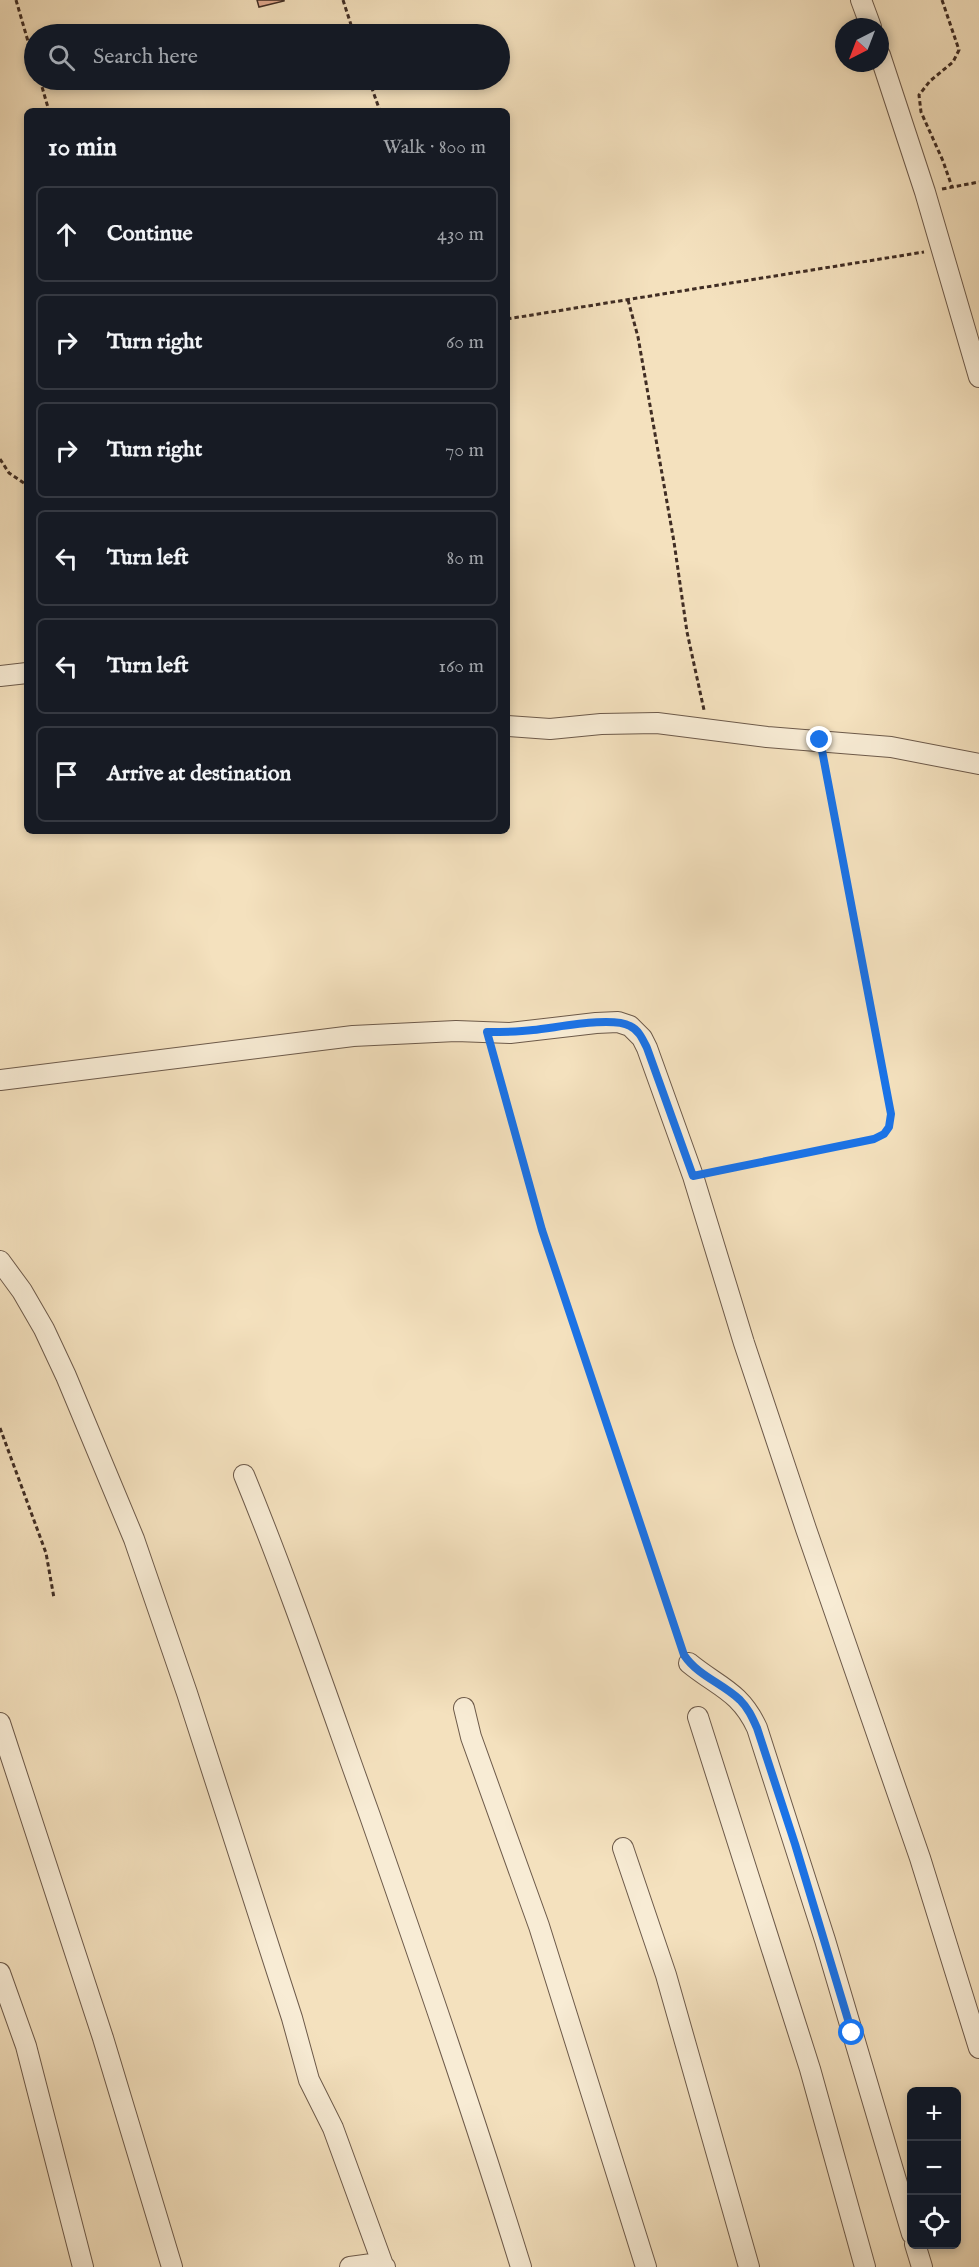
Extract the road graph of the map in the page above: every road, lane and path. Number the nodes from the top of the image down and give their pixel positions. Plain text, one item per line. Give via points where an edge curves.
1 (16, 0) edge
2 (343, 0) edge
3 (861, 0) edge
4 (942, 0) edge
5 (868, 18) edge
6 (351, 24) edge
7 (24, 28) edge
8 (886, 72) edge
9 (43, 90) edge
10 (373, 90) edge
11 (48, 108) edge
12 (379, 108) edge
13 (979, 182) edge
14 (952, 187) junction
15 (925, 192) junction
16 (940, 249) junction
17 (628, 300) junction
18 (510, 319) edge
19 (979, 377) edge
20 (0, 459) edge
21 (24, 483) edge
22 (24, 673) edge
23 (0, 676) edge
24 (510, 726) edge
25 (707, 730) junction
26 (820, 740) junction
27 (979, 764) edge
28 (487, 1032) junction
29 (0, 1080) edge
30 (693, 1176) junction
31 (0, 1261) edge
32 (0, 1428) edge
33 (244, 1475) dead end
34 (54, 1598) dead end
35 (689, 1663) joint
36 (464, 1708) dead end
37 (698, 1718) dead end
38 (0, 1724) edge
39 (623, 1848) dead end
40 (0, 1973) edge
41 (979, 2048) edge
42 (907, 2217) edge
43 (917, 2249) edge
44 (384, 2266) edge
45 (83, 2267) edge
46 (172, 2267) edge
47 (350, 2267) edge
48 (521, 2267) edge
49 (646, 2267) edge
50 (749, 2267) edge
51 (864, 2267) edge
52 (922, 2267) edge

1 - 7 path
2 - 6 path
3 - 5 street
4 - 14 path via 959,50 953,62 923,88 919,103
8 - 15 street
9 - 11 path
10 - 12 path
13 - 14 path
14 - 15 path
15 - 16 street
16 - 17 path
16 - 19 street
17 - 18 path
17 - 25 path via 638,336
20 - 21 path via 9,473
22 - 23 street
24 - 25 street via 550,729 657,723
25 - 26 street
26 - 27 street via 891,747
26 - 30 path via 889,1100 889,1127 884,1134 861,1143
28 - 29 street via 353,1036
28 - 30 street via 618,1022 630,1026 647,1048
28 - 35 path via 542,1230
30 - 41 street via 744,1343 920,1858
31 - 44 street via 44,1329 134,1539 187,1693 309,2080 333,2128
32 - 34 path via 46,1553
33 - 48 street via 399,1900 478,2126
35 - 42 street via 741,1701 757,1728
36 - 49 street
37 - 51 street via 810,2069
38 - 46 street via 103,2037
39 - 50 street via 666,1975
40 - 45 street via 26,2046
43 - 52 street
44 - 47 street

